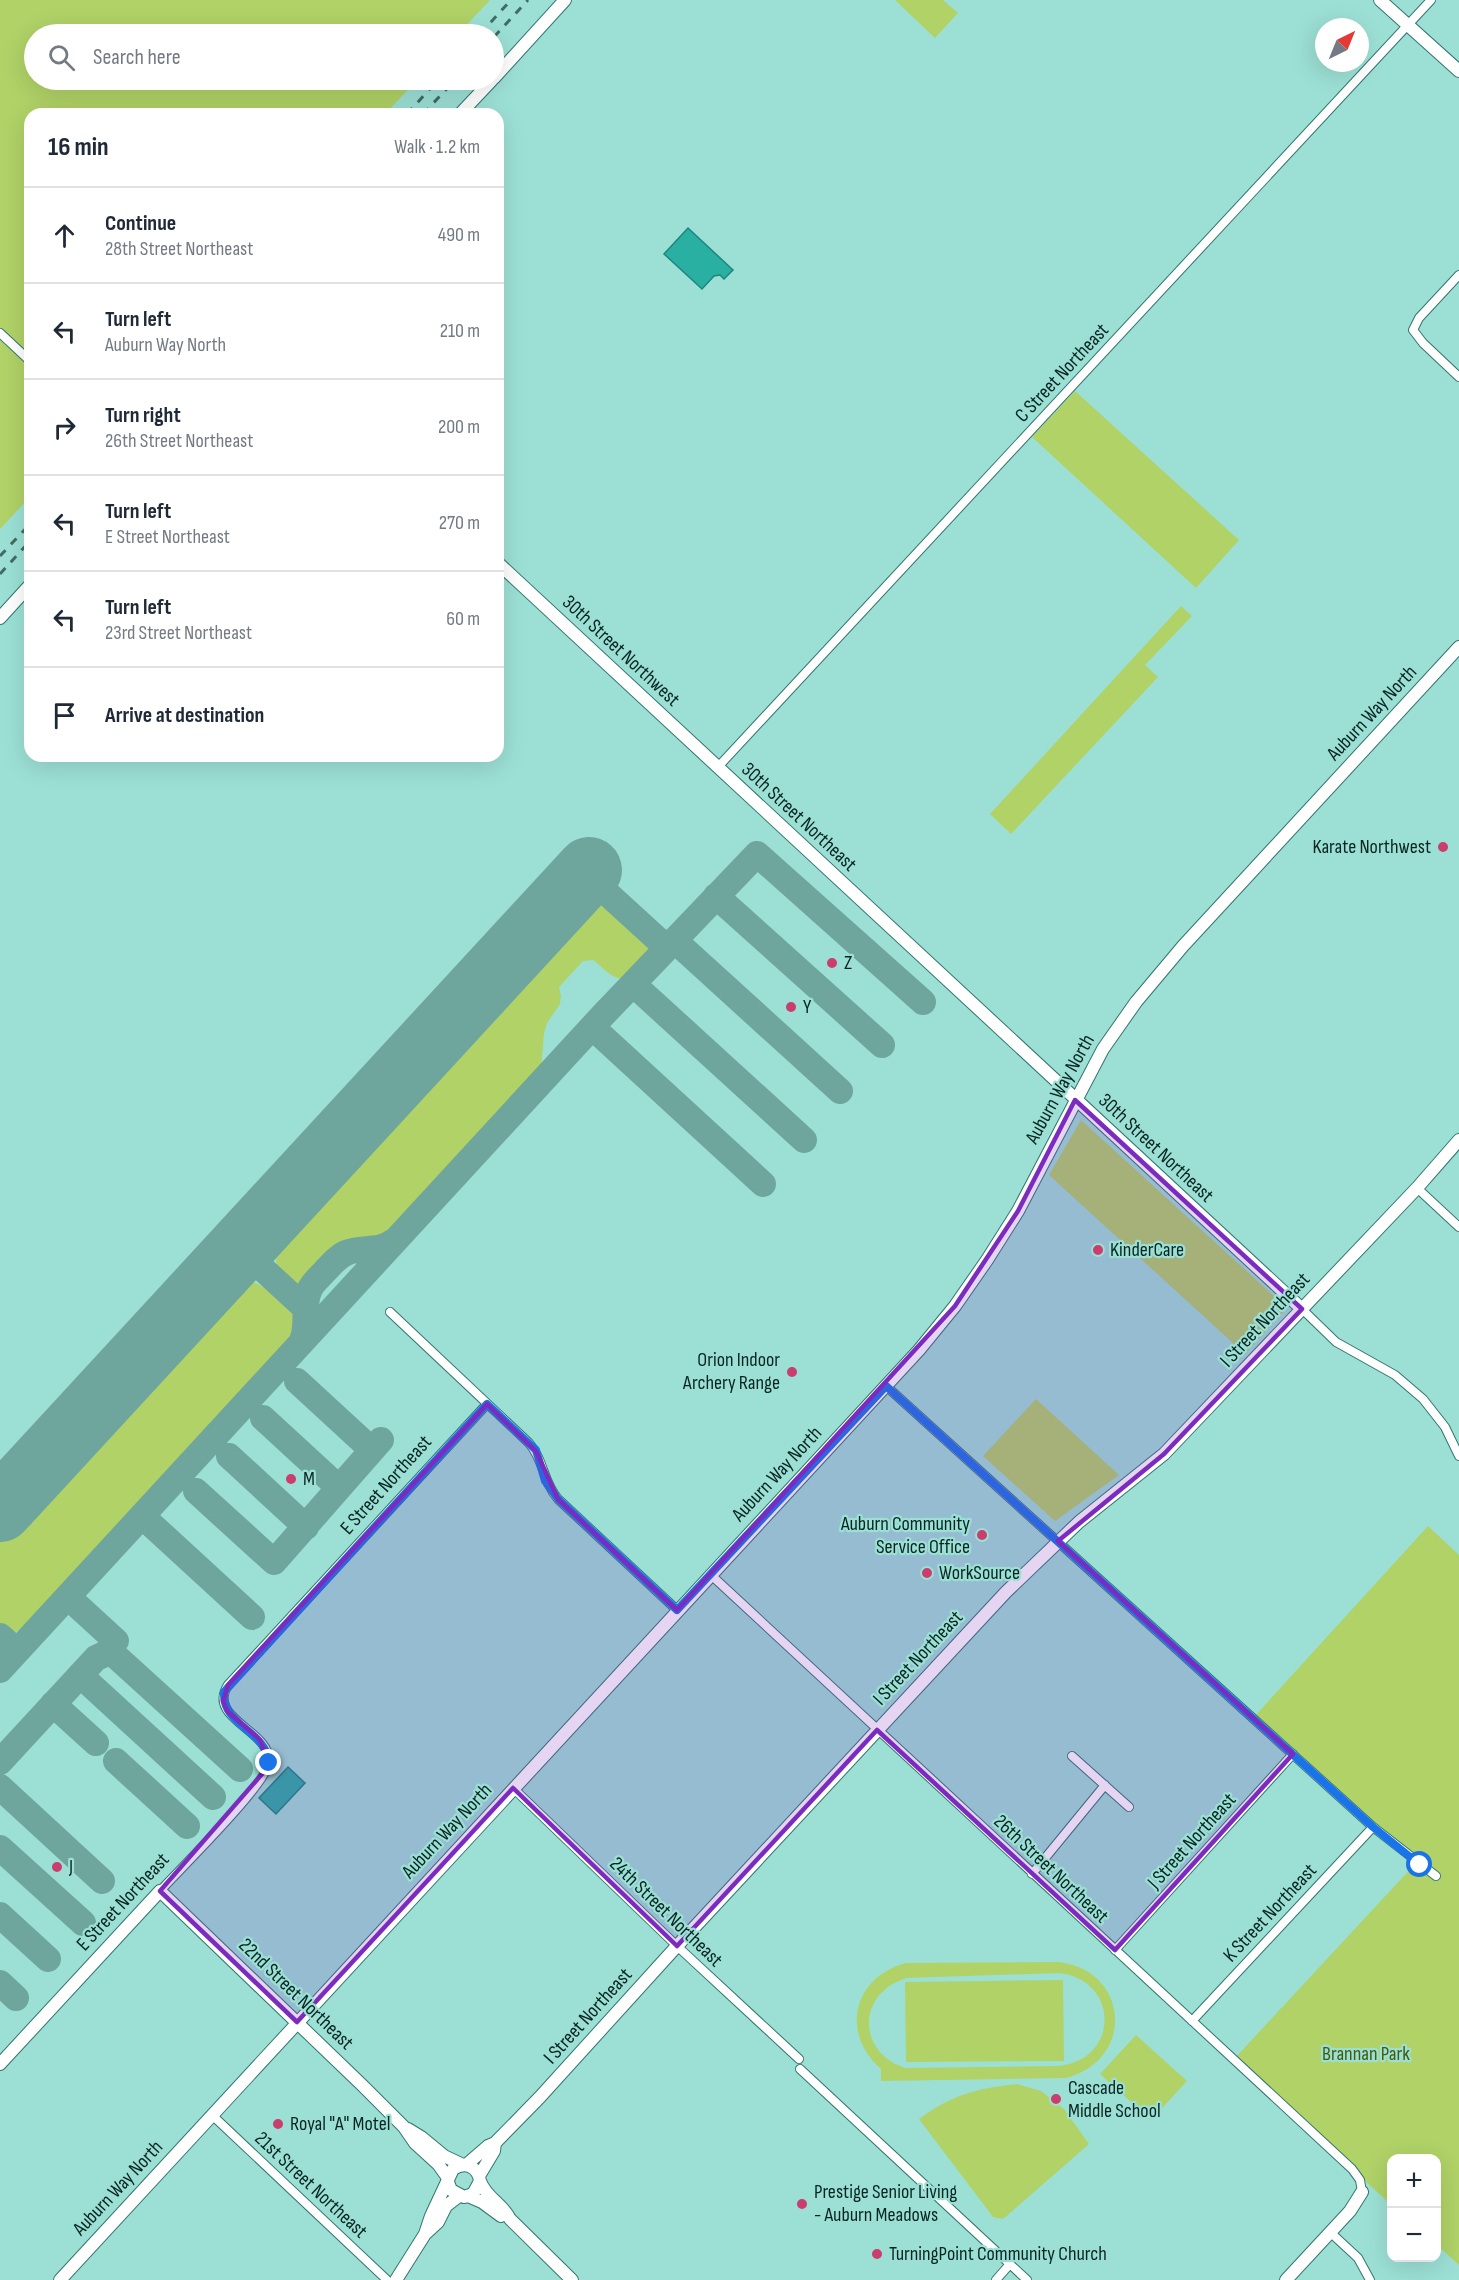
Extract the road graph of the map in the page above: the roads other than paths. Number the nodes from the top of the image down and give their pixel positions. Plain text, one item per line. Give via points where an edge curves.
1 (565, 0) edge
2 (1380, 0) edge
3 (1431, 0) edge
4 (1408, 25) junction
5 (504, 67) edge
6 (1459, 71) edge
7 (483, 90) edge
8 (466, 108) edge
9 (1459, 275) edge
10 (0, 333) edge
11 (24, 356) edge
12 (1459, 376) edge
13 (504, 569) edge
14 (24, 592) edge
15 (0, 618) edge
16 (1459, 647) edge
17 (717, 768) junction
18 (1075, 1100) junction
19 (1459, 1140) edge
20 (1417, 1188) junction
21 (1459, 1227) edge
22 (1302, 1309) junction
23 (390, 1312) dead end
24 (886, 1386) junction
25 (487, 1404) junction
26 (1459, 1456) edge
27 (1058, 1540) junction
28 (710, 1574) junction
29 (677, 1610) junction
30 (877, 1731) junction
31 (1293, 1754) junction
32 (1072, 1756) dead end
33 (1105, 1785) junction
34 (513, 1788) junction
35 (1129, 1807) dead end
36 (1373, 1827) junction
37 (1032, 1874) junction
38 (1436, 1876) dead end
39 (160, 1891) junction
40 (677, 1946) junction
41 (1115, 1950) junction
42 (1192, 2021) junction
43 (297, 2022) junction
44 (799, 2059) dead end
45 (0, 2064) edge
46 (800, 2069) dead end
47 (212, 2115) junction
48 (404, 2127) junction
49 (495, 2143) junction
50 (464, 2165) junction
51 (479, 2179) junction
52 (448, 2180) junction
53 (1362, 2192) joint
54 (464, 2196) junction
55 (510, 2219) junction
56 (1330, 2232) junction
57 (425, 2234) junction
58 (1010, 2264) junction
59 (60, 2280) edge
60 (387, 2280) edge
61 (396, 2280) edge
62 (572, 2280) edge
63 (996, 2280) edge
64 (1027, 2280) edge
65 (1286, 2280) edge
66 (1370, 2280) edge

1 - 5 street
2 - 4 street
3 - 4 street, C Street Northeast
4 - 6 street
4 - 17 street, C Street Northeast
7 - 8 street
9 - 12 street via 1414,324 1413,330
10 - 11 street
13 - 17 street, 30th Street Northwest
14 - 15 street
16 - 18 street, Auburn Way North via 1155,979 1113,1034
17 - 18 street, 30th Street Northeast
18 - 22 street, 30th Street Northeast
18 - 24 street, Auburn Way North via 1018,1211 987,1260 955,1306
19 - 20 street, I Street Northeast
20 - 21 street
20 - 22 street, I Street Northeast
22 - 26 street, 30th Street Northeast via 1336,1342 1395,1376 1423,1399 1445,1427
22 - 27 street, I Street Northeast via 1164,1454
23 - 25 street
24 - 27 street
24 - 28 street, Auburn Way North
25 - 29 street via 536,1450 545,1481 558,1499
25 - 39 street, E Street Northeast via 228,1685 223,1701 234,1719 260,1740 269,1763 253,1791
27 - 30 street, I Street Northeast
27 - 31 street
28 - 29 street, Auburn Way North
28 - 30 street, 26th Street Northeast
29 - 34 street, Auburn Way North
30 - 37 street, 26th Street Northeast
30 - 40 street, I Street Northeast
31 - 36 street
31 - 41 street, J Street Northeast
32 - 33 street
33 - 35 street
33 - 37 street
34 - 40 street, 24th Street Northeast
34 - 43 street, Auburn Way North
36 - 38 street
36 - 42 street, K Street Northeast
37 - 41 street, 26th Street Northeast
39 - 43 street, 22nd Street Northeast
39 - 45 street, E Street Northeast
40 - 44 street, 24th Street Northeast
40 - 49 street, I Street Northeast
41 - 42 street, 26th Street Northeast
42 - 53 street, 26th Street Northeast via 1352,2169
43 - 47 street, Auburn Way North
43 - 48 street, 22nd Street Northeast
46 - 58 street
47 - 59 street, Auburn Way North
47 - 60 street, 21st Street Northeast
48 - 50 street, 22nd Street Northeast
48 - 52 street, 22nd Street Northeast
49 - 50 street, I Street Northeast
49 - 51 street, I Street Northeast
50 - 51 street via 474,2168
50 - 52 street, I Street Northeast via 453,2169
51 - 54 street, I Street Northeast via 476,2190
51 - 55 street
52 - 54 street via 452,2190
52 - 57 street, I Street Northeast
53 - 56 street
54 - 55 street
54 - 57 street, I Street Northeast via 446,2206 438,2222
55 - 62 street
56 - 65 street
56 - 66 street via 1358,2258
57 - 61 street, I Street Northeast
58 - 63 street
58 - 64 street

